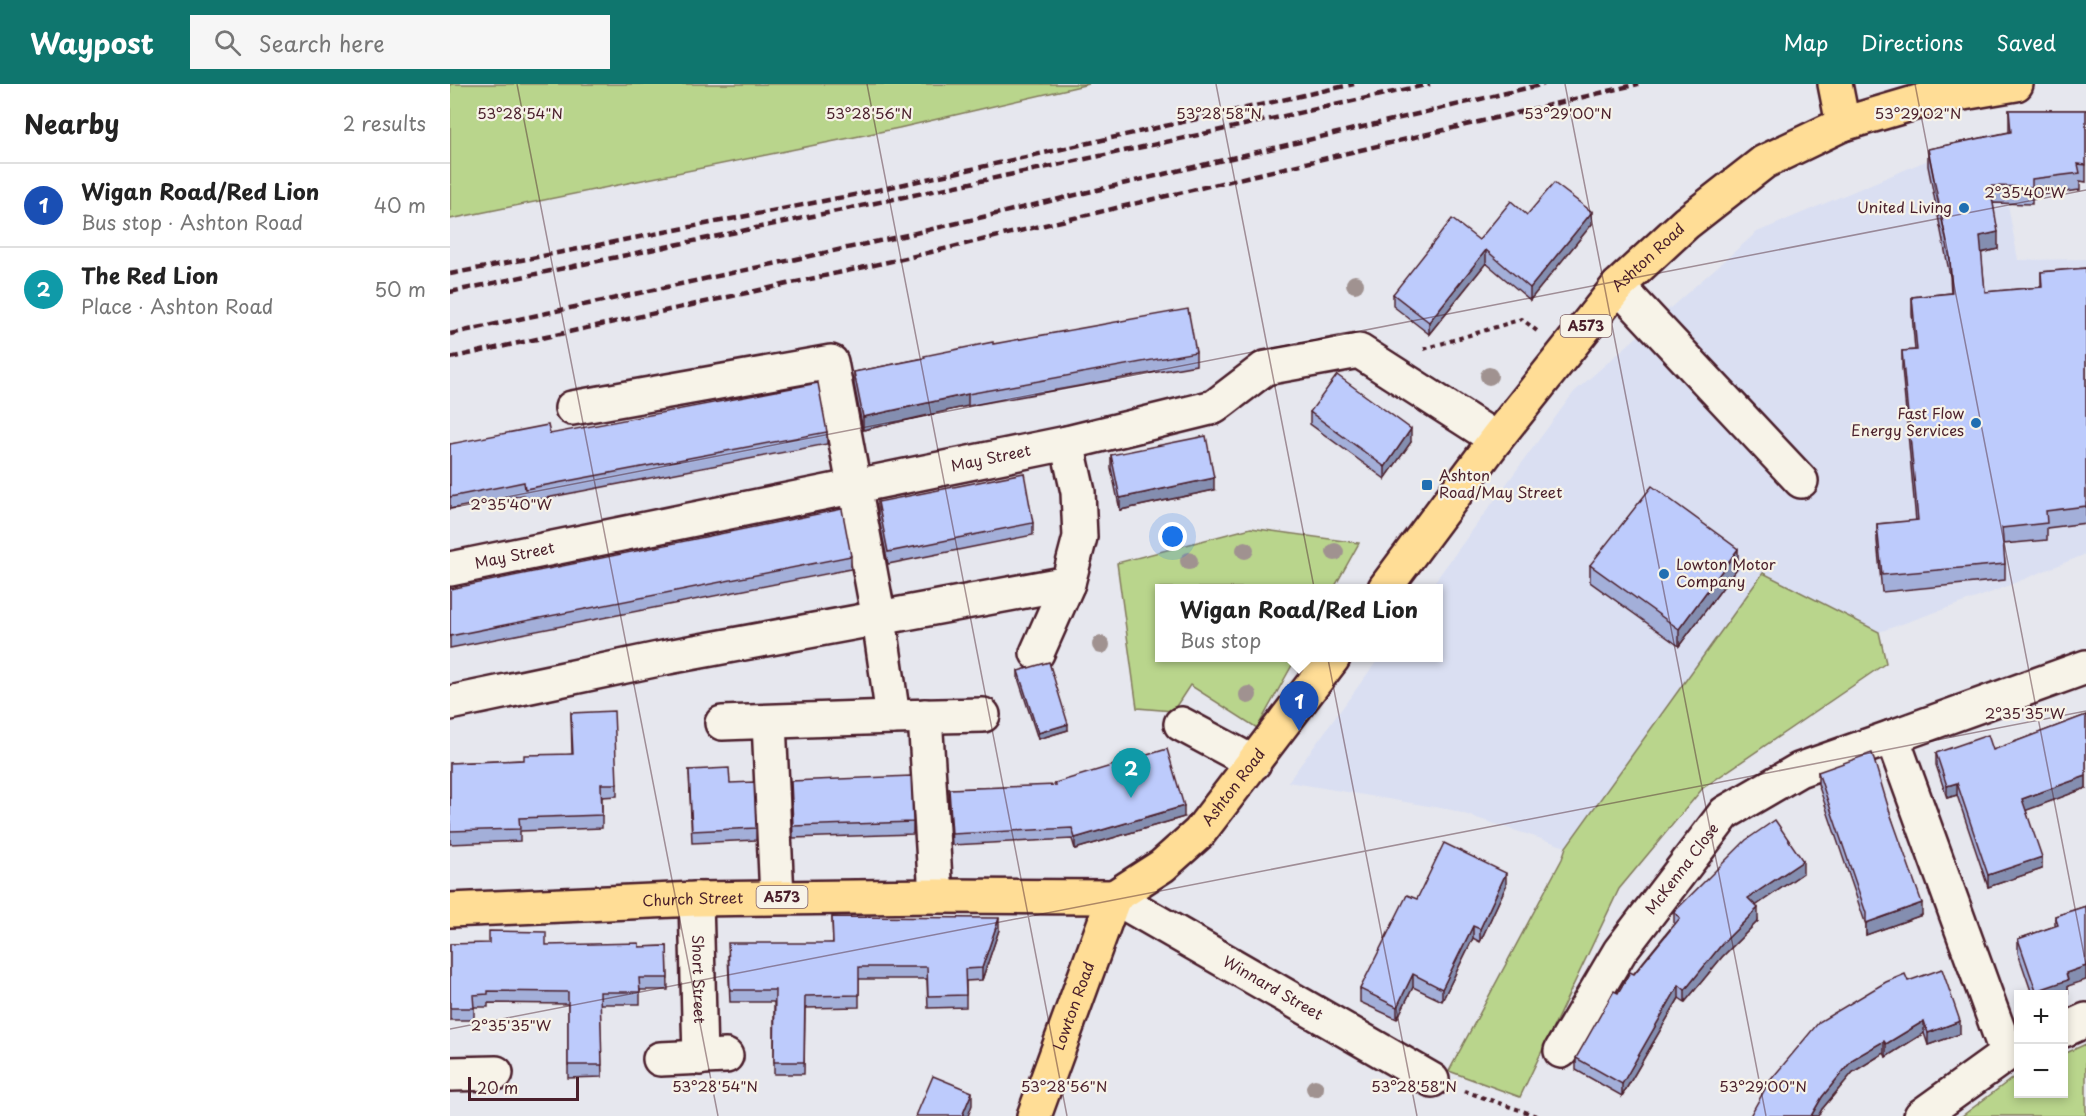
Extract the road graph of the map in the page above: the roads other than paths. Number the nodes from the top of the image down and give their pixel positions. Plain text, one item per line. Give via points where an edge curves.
1 (1835, 84) edge
2 (2016, 84) edge
3 (1843, 124) junction
4 (1618, 286) junction
5 (572, 408) dead end
6 (1497, 440) junction
7 (1067, 443) junction
8 (1802, 482) dead end
9 (853, 486) junction
10 (450, 569) edge
11 (1068, 583) junction
12 (1388, 584) edge
13 (879, 620) junction
14 (1037, 653) dead end
15 (1329, 662) edge
16 (2086, 667) edge
17 (450, 703) edge
18 (983, 715) dead end
19 (925, 716) junction
20 (893, 717) junction
21 (769, 722) junction
22 (722, 723) dead end
23 (1181, 724) dead end
24 (1892, 737) junction
25 (1254, 763) junction
26 (936, 896) junction
27 (777, 897) junction
28 (1114, 897) junction
29 (696, 899) junction
30 (450, 910) edge
31 (2086, 1020) edge
32 (2068, 1028) edge
33 (1561, 1050) dead end
34 (2013, 1052) edge
35 (660, 1059) dead end
36 (496, 1073) dead end
37 (450, 1074) edge
38 (1432, 1080) road end
39 (1034, 1116) edge
40 (1920, 1116) edge

1 - 3 main road
2 - 3 main road, A573 via 1928,99
3 - 4 main road, Ashton Road / A573 via 1764,162 1686,223
4 - 6 main road, Ashton Road / A573
4 - 8 street
5 - 9 street via 831,362
6 - 7 street, May Street via 1359,351 1265,368 1214,407
6 - 12 main road, Ashton Road / A573
7 - 9 street, May Street
7 - 11 street via 1078,492 1080,537
9 - 10 street, May Street
9 - 13 street
11 - 13 street
11 - 14 street
13 - 17 street via 668,657
13 - 20 street
15 - 25 main road, Ashton Road
16 - 24 street, McKenna Close
18 - 19 street
19 - 20 street
19 - 26 street
20 - 21 street
21 - 22 street
21 - 27 street
23 - 25 street
24 - 33 street, McKenna Close via 1799,770 1725,813 1620,951
24 - 34 street
25 - 28 main road, Ashton Road via 1180,852
26 - 27 main road, Church Street / A573
26 - 28 main road, Church Street / A573
27 - 29 main road, Church Street / A573
28 - 38 street, Winnard Street
28 - 39 main road, Lowton Road
29 - 30 main road, Church Street / A573
29 - 35 street, Short Street via 713,1057
31 - 32 street
34 - 40 street
36 - 37 street

